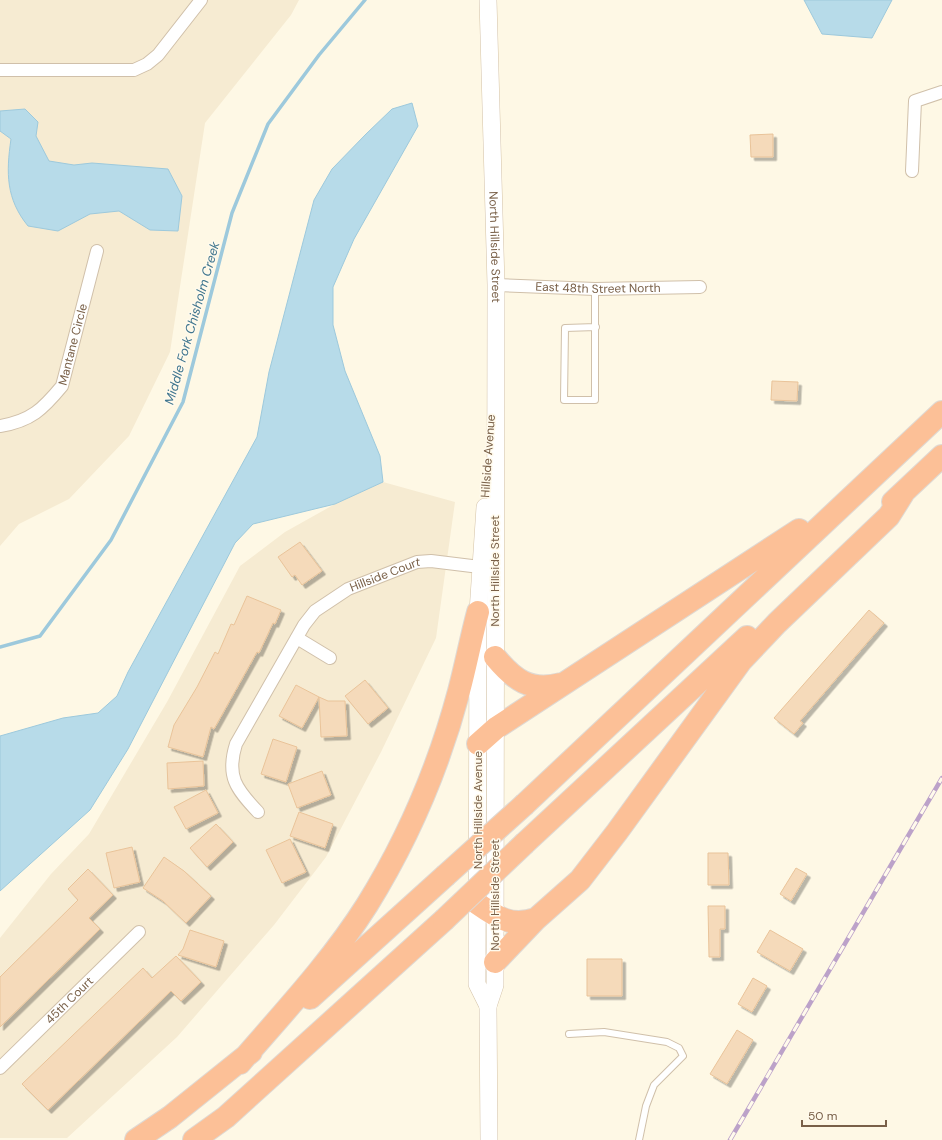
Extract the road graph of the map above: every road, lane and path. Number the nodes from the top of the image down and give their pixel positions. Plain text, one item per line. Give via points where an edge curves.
1 (201, 0) edge
2 (488, 0) edge
3 (0, 70) edge
4 (942, 92) edge
5 (912, 172) dead end
6 (97, 252) dead end
7 (496, 286) junction
8 (700, 287) dead end
9 (595, 289) junction
10 (596, 327) junction
11 (496, 349) joint
12 (942, 412) edge
13 (0, 426) edge
14 (942, 456) edge
15 (888, 463) junction
16 (904, 492) junction
17 (488, 568) junction
18 (478, 612) junction
19 (297, 638) junction
20 (495, 657) junction
21 (330, 658) dead end
22 (562, 684) junction
23 (496, 728) junction
24 (478, 744) junction
25 (258, 812) dead end
26 (486, 910) junction
27 (536, 919) junction
28 (139, 932) dead end
29 (495, 962) junction
30 (488, 1006) junction
31 (569, 1034) dead end
32 (240, 1062) junction
33 (0, 1068) edge
34 (136, 1140) edge
35 (194, 1140) edge
36 (489, 1140) edge
37 (639, 1140) edge

1 - 3 street via 158,55 134,70
2 - 7 main road, North Hillside Street
4 - 5 street via 915,101
6 - 13 street, Mantane Circle via 62,386 35,415 17,423
7 - 9 street, East 48th Street North
7 - 11 main road, North Hillside Street
8 - 9 street, East 48th Street North
9 - 10 lane
10 - 10 lane via 595,400 564,400 565,328
11 - 17 main road, Hillside Avenue
12 - 15 highway
14 - 16 highway
15 - 22 highway via 794,533
15 - 32 highway, bridge via 525,804
16 - 27 highway via 889,516 741,661 580,880
16 - 35 highway, bridge via 444,920 226,1116
17 - 18 main road, Hillside Avenue
17 - 19 street, Hillside Court via 431,561 417,562 400,568 348,589 331,599 315,611
17 - 20 main road, North Hillside Street
18 - 24 main road, North Hillside Avenue
18 - 32 highway via 443,742 415,814 393,858 366,905 330,957
19 - 21 street
19 - 25 street, Hillside Court via 236,744 232,756 231,768 236,788
20 - 22 highway via 518,680 530,685 542,687
20 - 23 main road, North Hillside Street
22 - 23 highway
23 - 24 highway
23 - 26 main road, North Hillside Street
24 - 26 main road, North Hillside Avenue
26 - 27 highway via 506,921 523,923
26 - 29 main road, North Hillside Street
26 - 30 main road, North Hillside Avenue via 477,984
27 - 29 highway
28 - 33 street, 45th Court
29 - 30 main road, North Hillside Street via 495,985
30 - 36 main road, North Hillside Street
31 - 37 lane via 604,1032 667,1042 679,1048 683,1056 654,1085 646,1106
32 - 34 highway

